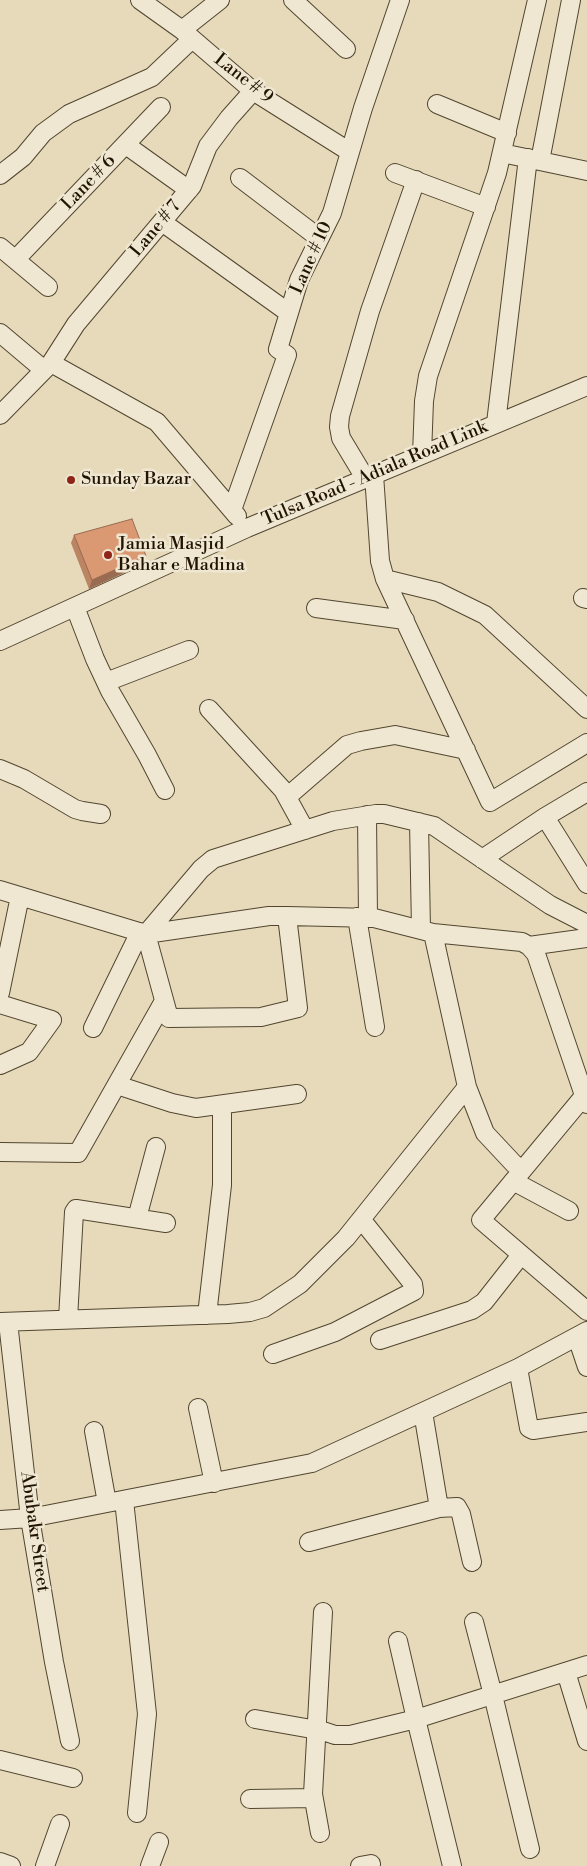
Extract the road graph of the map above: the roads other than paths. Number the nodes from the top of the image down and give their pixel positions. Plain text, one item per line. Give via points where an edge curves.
1 (140, 0) edge
2 (220, 0) edge
3 (293, 0) edge
4 (400, 0) edge
5 (537, 0) edge
6 (571, 0) edge
7 (187, 34) junction
8 (346, 49) dead end
9 (253, 91) junction
10 (437, 104) dead end
11 (161, 107) dead end
12 (507, 133) junction
13 (126, 145) junction
14 (350, 152) junction
15 (502, 153) junction
16 (534, 160) junction
17 (587, 171) edge
18 (395, 173) dead end
19 (0, 175) edge
20 (240, 178) dead end
21 (416, 180) junction
22 (189, 190) junction
23 (486, 207) junction
24 (162, 222) junction
25 (319, 238) junction
26 (0, 246) edge
27 (16, 259) junction
28 (48, 287) dead end
29 (289, 313) junction
30 (0, 334) edge
31 (47, 366) junction
32 (587, 386) edge
33 (0, 415) edge
34 (496, 423) junction
35 (422, 454) junction
36 (370, 476) junction
37 (232, 510) junction
38 (247, 528) junction
39 (386, 579) junction
40 (75, 607) junction
41 (316, 608) dead end
42 (405, 620) junction
43 (0, 640) edge
44 (189, 650) dead end
45 (106, 682) junction
46 (210, 709) dead end
47 (587, 709) edge
48 (587, 743) edge
49 (466, 750) junction
50 (0, 769) edge
51 (164, 790) dead end
52 (587, 792) edge
53 (287, 797) junction
54 (101, 814) dead end
55 (367, 815) junction
56 (545, 817) junction
57 (419, 822) junction
58 (305, 830) junction
59 (482, 859) junction
60 (587, 884) edge
61 (0, 890) edge
62 (20, 896) junction
63 (287, 916) junction
64 (363, 918) junction
65 (587, 924) edge
66 (427, 932) junction
67 (143, 933) junction
68 (587, 938) edge
69 (529, 946) junction
70 (0, 993) edge
71 (164, 1001) junction
72 (0, 1004) edge
73 (374, 1027) dead end
74 (93, 1028) dead end
75 (0, 1065) edge
76 (117, 1086) junction
77 (468, 1087) junction
78 (297, 1094) dead end
79 (586, 1100) edge
80 (222, 1106) junction
81 (156, 1147) dead end
82 (0, 1152) edge
83 (518, 1175) junction
84 (570, 1211) dead end
85 (136, 1218) junction
86 (360, 1219) junction
87 (166, 1223) dead end
88 (521, 1255) junction
89 (587, 1311) edge
90 (207, 1315) junction
91 (68, 1319) junction
92 (4, 1322) edge
93 (582, 1334) edge
94 (380, 1340) dead end
95 (273, 1354) dead end
96 (587, 1367) edge
97 (518, 1368) junction
98 (198, 1408) dead end
99 (423, 1412) junction
100 (587, 1422) edge
101 (94, 1431) dead end
102 (214, 1483) junction
103 (124, 1500) junction
104 (107, 1503) junction
105 (439, 1508) junction
106 (30, 1518) junction
107 (0, 1520) edge
108 (309, 1542) dead end
109 (472, 1562) dead end
110 (323, 1612) dead end
111 (474, 1622) dead end
112 (398, 1641) dead end
113 (587, 1665) edge
114 (566, 1672) junction
115 (493, 1695) junction
116 (255, 1719) dead end
117 (416, 1720) junction
118 (317, 1730) junction
119 (70, 1741) dead end
120 (587, 1741) edge
121 (0, 1760) edge
122 (73, 1778) dead end
123 (250, 1798) dead end
124 (314, 1798) junction
125 (137, 1813) dead end
126 (60, 1824) dead end
127 (320, 1833) dead end
128 (160, 1842) dead end
129 (530, 1849) dead end
130 (0, 1862) edge
131 (11, 1866) edge
132 (45, 1866) edge
133 (150, 1866) edge
134 (452, 1866) edge

1 - 7 street, Lane # 9
2 - 7 street
3 - 8 street
4 - 14 street, Lane # 10
5 - 12 street
6 - 16 street
7 - 9 street, Lane # 9
7 - 19 street via 152,77 69,114 43,133 24,157
9 - 14 street, Lane # 9
9 - 22 street, Lane # 7 via 208,146
10 - 12 street
11 - 13 street, Lane # 6
12 - 15 street
13 - 22 street
13 - 27 street, Lane # 6
14 - 25 street, Lane # 10 via 332,213
15 - 16 street
15 - 23 street
16 - 17 street
16 - 34 street
18 - 21 street
20 - 25 street
21 - 23 street
21 - 36 street via 370,311 340,416 341,438
22 - 24 street, Lane # 7
23 - 35 street via 428,376
24 - 29 street
24 - 31 street, Lane # 7 via 76,324
25 - 29 street, Lane # 10 via 299,280
26 - 27 street
27 - 28 street
29 - 37 street, Lane # 10 via 278,349 287,355
30 - 31 street
31 - 33 street, Lane # 7
31 - 37 street via 157,422
32 - 34 street, Tulsa Road - Adiala Road Link
34 - 35 street, Tulsa Road - Adiala Road Link
35 - 36 street, Tulsa Road - Adiala Road Link
36 - 38 street, Tulsa Road - Adiala Road Link
36 - 39 street via 380,561
37 - 38 street
38 - 40 street, Tulsa Road - Adiala Road Link
39 - 42 street
39 - 47 street via 438,592 485,615
40 - 43 street, Tulsa Road - Adiala Road Link
40 - 45 street
41 - 42 street
42 - 49 street
44 - 45 street
45 - 51 street
46 - 53 street
48 - 49 street via 490,802
49 - 53 street via 395,735 361,741 347,745
50 - 54 street via 24,778 75,809
52 - 56 street
53 - 58 street
55 - 57 street via 384,814
55 - 58 street
55 - 64 street
56 - 59 street
56 - 60 street
57 - 59 street via 434,826
57 - 66 street
58 - 67 street via 213,859
59 - 65 street via 550,905
61 - 62 street
62 - 67 street
62 - 70 street
63 - 64 street
63 - 67 street
63 - 71 street via 298,1008 261,1017 169,1018
64 - 66 street
64 - 73 street
66 - 69 street via 522,942
66 - 77 street
67 - 71 street
67 - 74 street
68 - 69 street
69 - 79 street via 536,954
71 - 76 street
72 - 75 street via 52,1020 29,1052
76 - 80 street via 196,1108
76 - 82 street via 78,1154
77 - 83 street via 485,1133 514,1164
77 - 86 street
78 - 80 street
79 - 83 street
80 - 90 street via 222,1185
81 - 85 street
83 - 84 street
83 - 88 street via 480,1220
85 - 87 street
85 - 91 street via 80,1208 74,1212
86 - 90 street via 346,1238 300,1284 264,1308
86 - 95 street via 413,1284 414,1291 335,1332
88 - 89 street
88 - 94 street via 484,1302 472,1310
90 - 91 street
91 - 92 street
92 - 106 street, Abubakr Street
93 - 96 street
93 - 97 street
97 - 99 street
97 - 100 street via 529,1428
98 - 102 street
99 - 102 street via 312,1463
99 - 105 street
101 - 104 street
102 - 103 street
103 - 104 street
103 - 125 street via 147,1714
104 - 106 street
105 - 108 street
105 - 109 street via 456,1507 461,1514
106 - 107 street
106 - 119 street, Abubakr Street
110 - 118 street
111 - 115 street
112 - 117 street
113 - 114 street
114 - 115 street
114 - 120 street
115 - 117 street
115 - 129 street
116 - 118 street
117 - 118 street via 350,1734 335,1735
117 - 134 street
118 - 124 street
121 - 122 street
123 - 124 street
124 - 127 street
126 - 132 street
128 - 133 street
130 - 131 street

